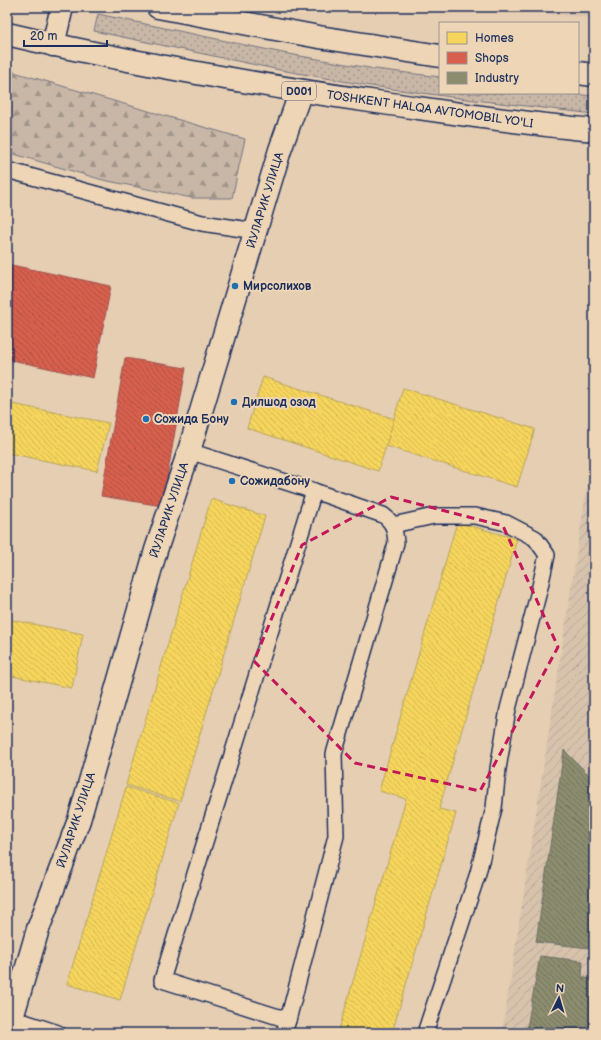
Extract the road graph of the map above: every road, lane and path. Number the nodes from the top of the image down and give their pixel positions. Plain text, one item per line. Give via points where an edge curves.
1 (62, 7) edge
2 (158, 7) edge
3 (7, 34) edge
4 (53, 44) junction
5 (439, 56) edge
6 (579, 73) edge
7 (594, 75) edge
8 (301, 91) junction
9 (594, 130) edge
10 (7, 170) edge
11 (256, 231) junction
12 (188, 451) junction
13 (314, 491) junction
14 (393, 525) junction
15 (10, 1023) edge
16 (286, 1027) edge
17 (58, 1033) edge
18 (425, 1033) edge

1 - 4 main road
2 - 5 main road
3 - 4 main road, TOSHKENT HALQA AVTOMOBIL YO'LI / D001
4 - 8 main road, TOSHKENT HALQA AVTOMOBIL YO'LI / D001
6 - 7 main road
8 - 9 main road, TOSHKENT HALQA AVTOMOBIL YO'LI / D001
8 - 11 main road, ЙУЛАРИК УЛИЦА
10 - 11 lane via 202,223
11 - 12 main road, ЙУЛАРИК УЛИЦА
12 - 13 lane
12 - 15 main road, ЙУЛАРИК УЛИЦА via 156,550 79,820 38,929
13 - 14 lane via 383,515
13 - 16 lane via 162,980
14 - 16 lane via 396,543 334,754 336,836
14 - 18 lane via 434,516 475,516 506,524 535,538 547,555 540,592 508,709 494,808 478,872
15 - 17 lane

